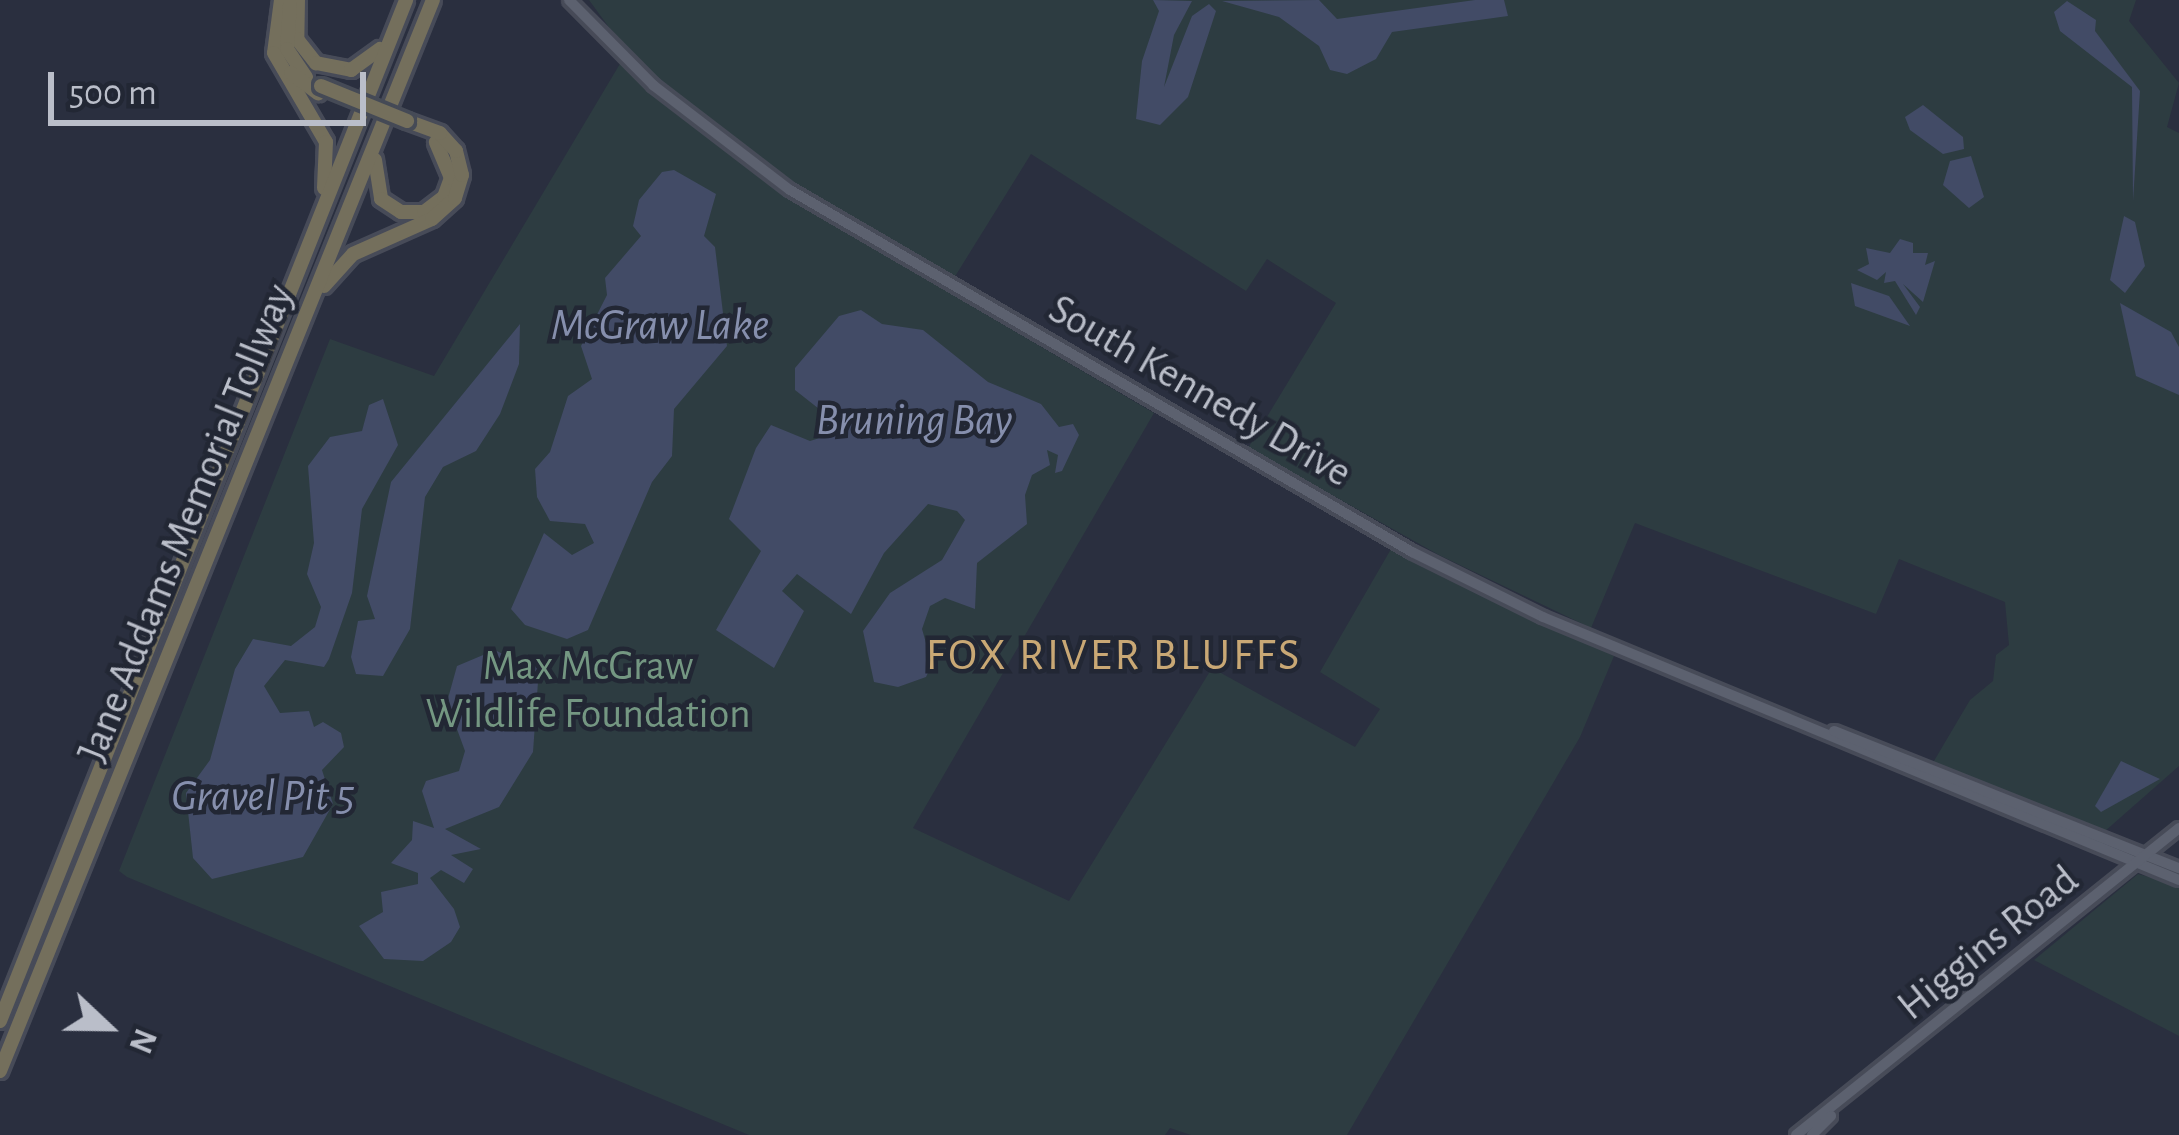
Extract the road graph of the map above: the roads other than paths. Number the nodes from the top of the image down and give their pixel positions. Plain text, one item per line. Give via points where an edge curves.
1 (289, 0) edge
2 (433, 0) edge
3 (576, 3) edge
4 (403, 7) edge
5 (399, 87) junction
6 (405, 124) junction
7 (304, 322) junction
8 (268, 344) junction
9 (1791, 718) junction
10 (2179, 828) edge
11 (2110, 850) junction
12 (2141, 857) junction
13 (2179, 868) edge
14 (2179, 880) edge
15 (2105, 891) junction
16 (0, 1021) edge
17 (0, 1072) edge
18 (1837, 1109) junction
19 (1796, 1135) edge
20 (1812, 1135) edge

1 - 4 highway via 299,45 337,70 372,60
1 - 6 highway, bridge via 286,49 320,90
1 - 8 highway via 274,53 323,136 328,162
2 - 5 highway, Jane Addams Memorial Tollway
3 - 9 main road, South Kennedy Drive via 616,50 790,190 1328,505 1536,613
4 - 8 highway, Jane Addams Memorial Tollway
5 - 6 highway via 374,184 389,206 419,213 444,197 451,166 436,142
5 - 7 highway, Jane Addams Memorial Tollway
6 - 7 highway via 453,147 462,172 455,198 438,216 349,257
7 - 17 highway, Jane Addams Memorial Tollway
8 - 16 highway, Jane Addams Memorial Tollway
9 - 11 main road, South Kennedy Drive
9 - 12 main road, South Kennedy Drive
10 - 12 main road, Higgins Road
11 - 12 main road, South Kennedy Drive
11 - 15 main road via 2118,868
12 - 13 main road, South Kennedy Drive
12 - 14 main road, South Kennedy Drive
12 - 15 main road, Higgins Road
15 - 18 main road, Higgins Road
18 - 19 main road, Higgins Road
18 - 20 main road, Higgins Road

